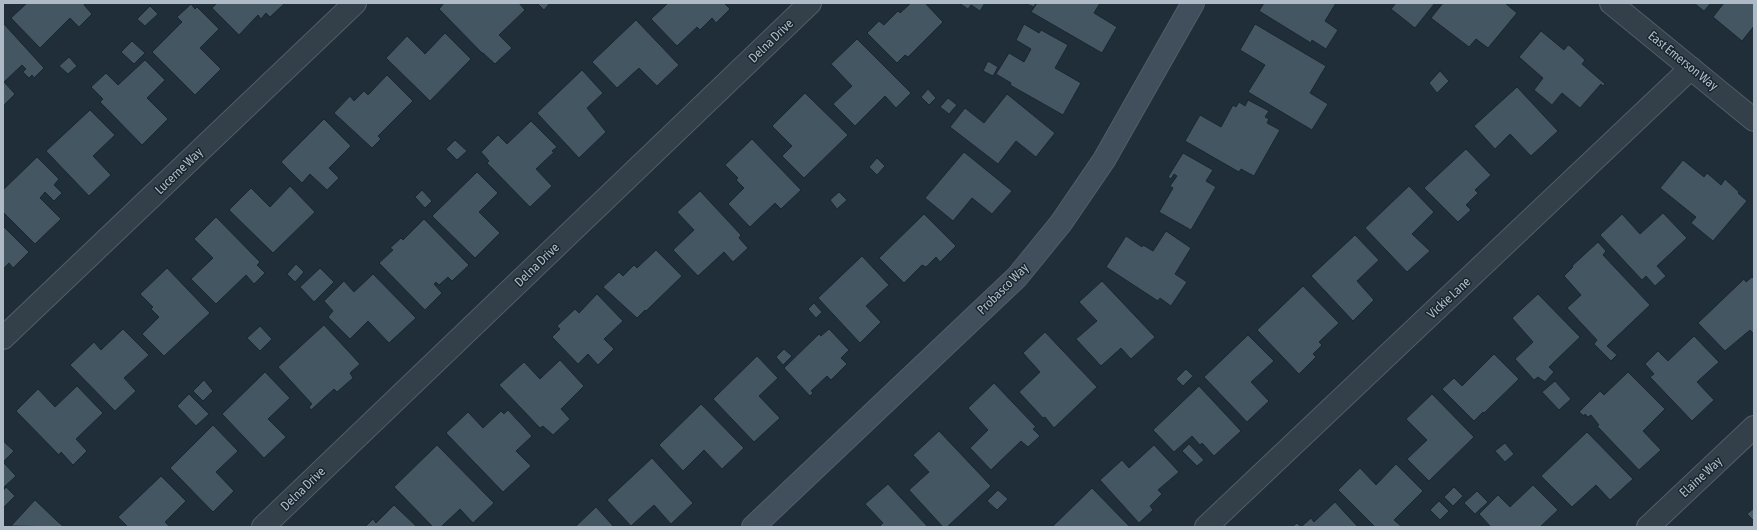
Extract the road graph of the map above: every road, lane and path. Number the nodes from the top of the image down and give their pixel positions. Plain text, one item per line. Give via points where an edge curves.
1 (355, 3) edge
2 (810, 3) edge
3 (1193, 3) edge
4 (1611, 3) edge
5 (1691, 68) junction
6 (1754, 120) edge
7 (3, 338) edge
8 (1754, 427) edge
9 (264, 527) edge
10 (753, 527) edge
11 (1206, 527) edge
12 (1648, 527) edge

1 - 7 street, Lucerne Way
2 - 9 street, Delna Drive
3 - 10 street, Probasco Way via 1104,160 1061,223 1017,277
4 - 5 street, East Emerson Way
5 - 6 street, East Emerson Way
5 - 11 street, Vickie Lane
8 - 12 street, Elaine Way

